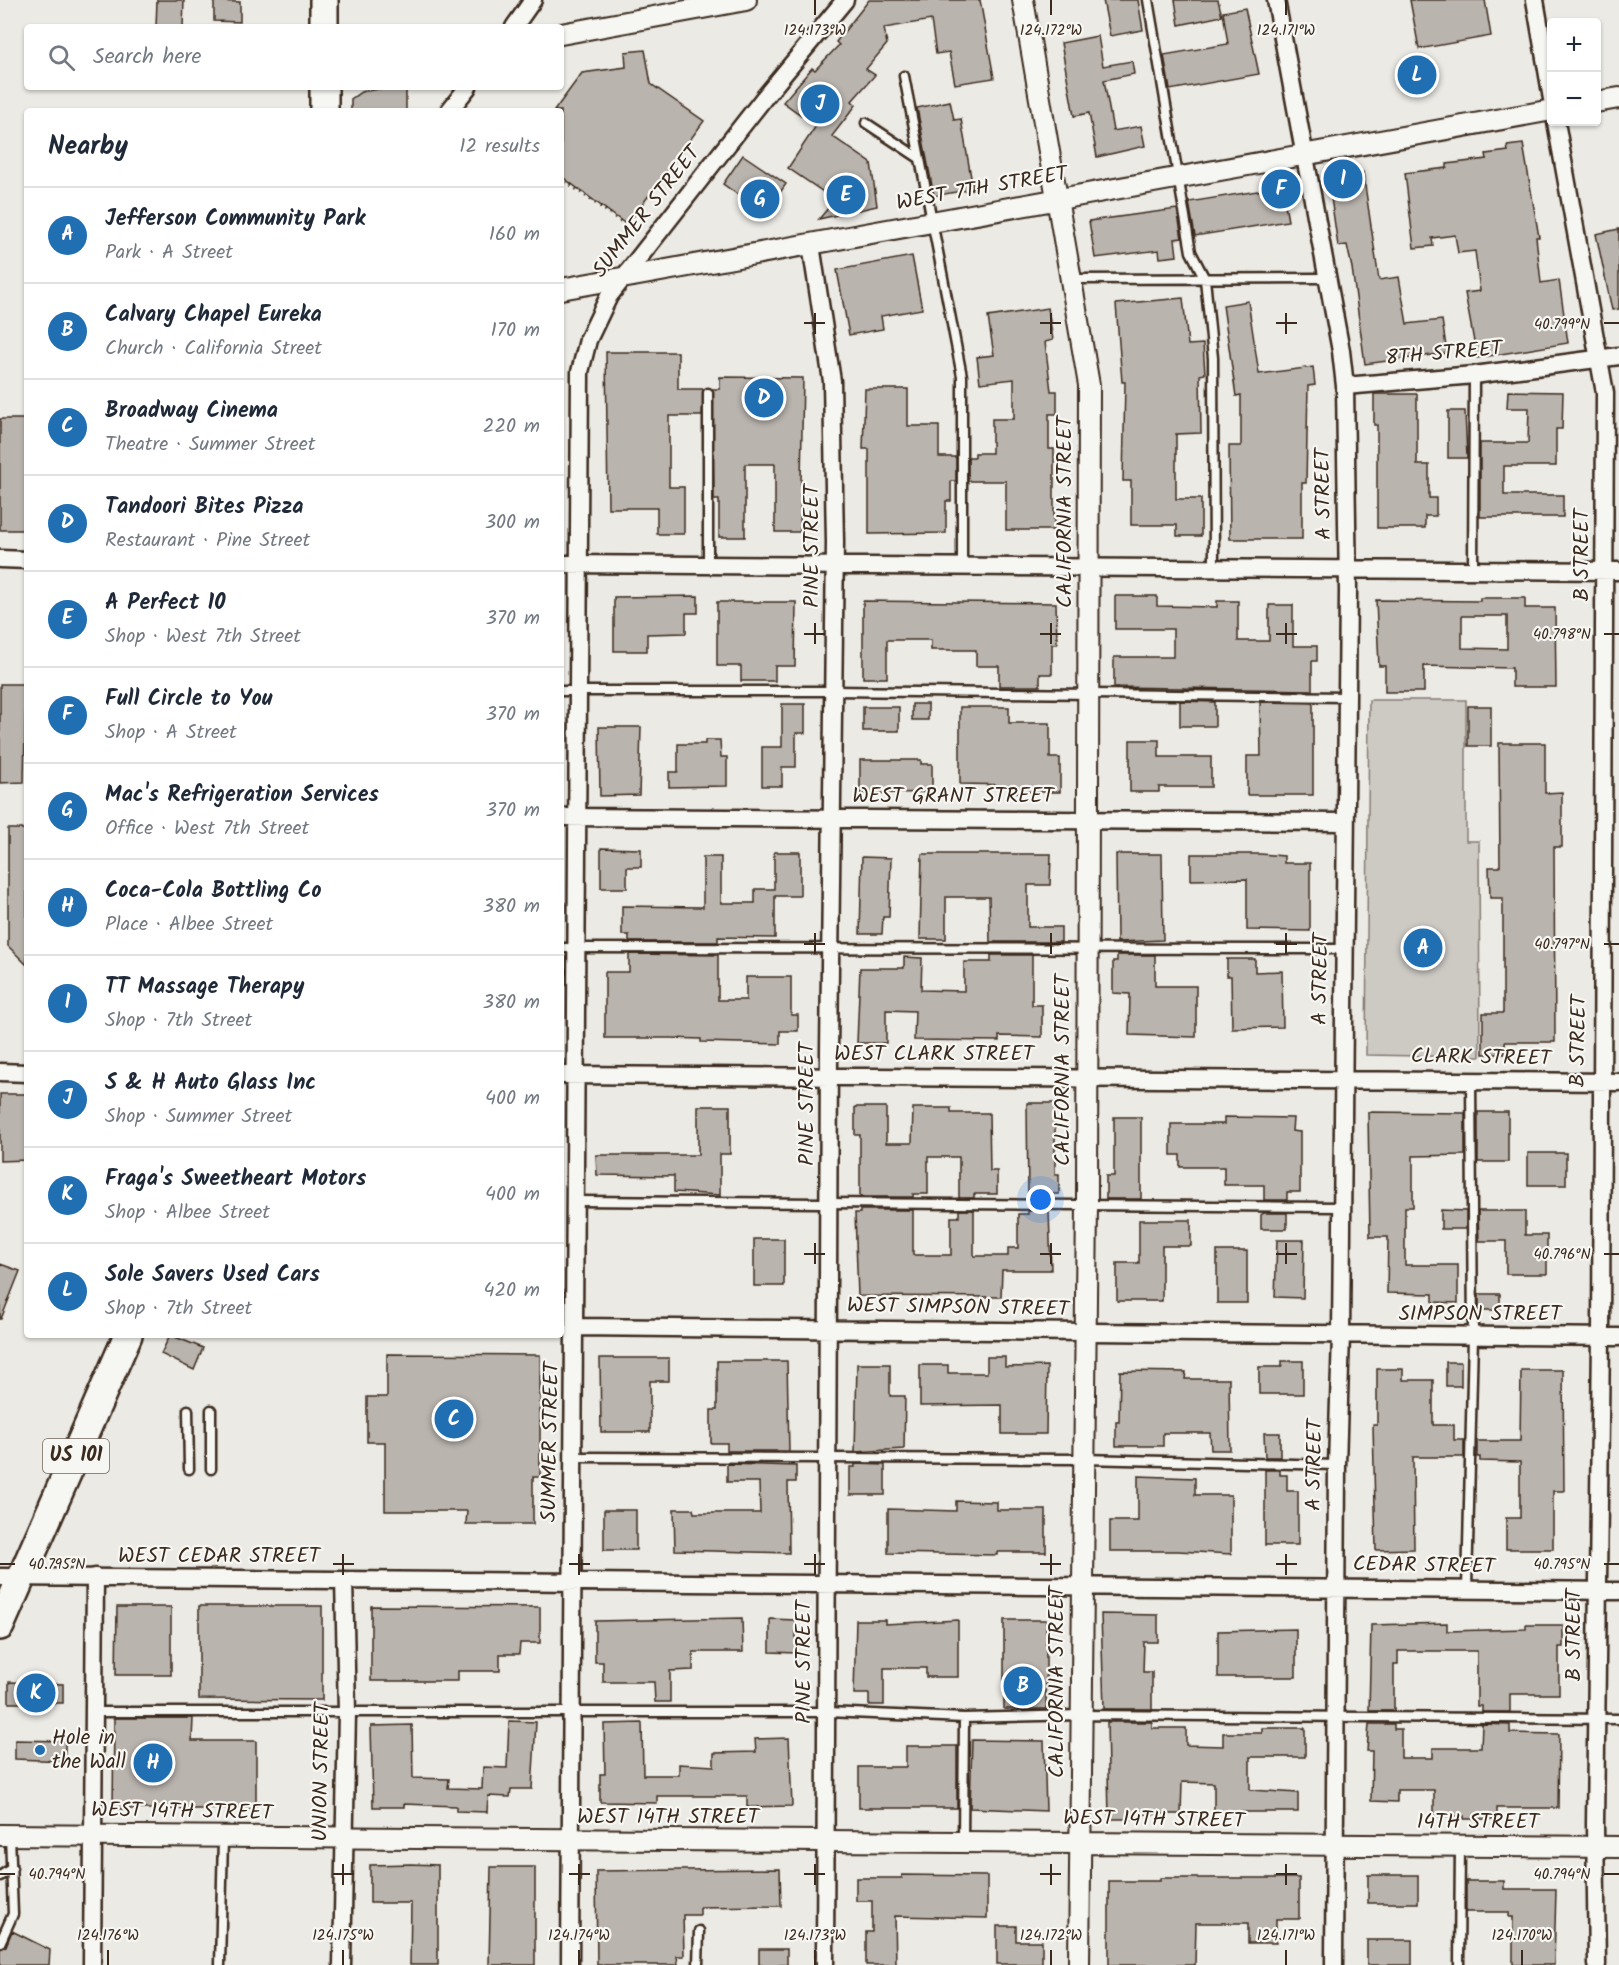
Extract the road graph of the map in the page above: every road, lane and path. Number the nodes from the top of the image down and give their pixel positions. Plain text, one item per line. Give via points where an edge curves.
1 (324, 0) edge
2 (533, 0) edge
3 (746, 0) edge
4 (845, 0) edge
5 (1023, 0) edge
6 (1148, 0) edge
7 (1276, 0) edge
8 (1535, 0) edge
9 (324, 24) edge
10 (515, 24) edge
11 (564, 33) edge
12 (1547, 74) edge
13 (904, 76) dead end
14 (324, 90) edge
15 (466, 90) edge
16 (1619, 98) edge
17 (1601, 101) edge
18 (324, 108) edge
19 (451, 108) edge
20 (1547, 111) edge
21 (866, 123) dead end
22 (1557, 126) edge
23 (1305, 156) junction
24 (919, 158) junction
25 (1179, 176) junction
26 (564, 180) edge
27 (1059, 199) junction
28 (932, 222) junction
29 (635, 232) dead end
30 (811, 245) junction
31 (626, 277) junction
32 (1328, 278) junction
33 (1073, 279) junction
34 (1205, 279) junction
35 (564, 288) edge
36 (1619, 356) edge
37 (1601, 358) junction
38 (1474, 375) junction
39 (1345, 386) junction
40 (708, 393) dead end
41 (0, 560) edge
42 (24, 560) edge
43 (564, 564) edge
44 (579, 564) junction
45 (708, 564) junction
46 (835, 565) junction
47 (962, 566) junction
48 (1089, 567) junction
49 (1214, 568) junction
50 (1348, 568) junction
51 (1473, 570) junction
52 (1611, 570) edge
53 (564, 691) edge
54 (580, 691) junction
55 (833, 691) junction
56 (1089, 696) junction
57 (1346, 697) junction
58 (578, 817) junction
59 (564, 818) edge
60 (830, 818) junction
61 (1088, 820) junction
62 (1345, 822) junction
63 (1612, 824) edge
64 (832, 947) junction
65 (564, 948) edge
66 (578, 948) junction
67 (1088, 949) junction
68 (1344, 949) junction
69 (0, 1072) edge
70 (24, 1073) edge
71 (569, 1075) edge
72 (829, 1076) junction
73 (1085, 1078) junction
74 (1343, 1080) junction
75 (1471, 1080) junction
76 (1600, 1082) junction
77 (1619, 1082) edge
78 (576, 1201) junction
79 (830, 1202) junction
80 (1087, 1204) junction
81 (1342, 1207) junction
82 (575, 1327) junction
83 (828, 1330) junction
84 (1085, 1332) junction
85 (1341, 1335) junction
86 (1473, 1336) junction
87 (1601, 1337) junction
88 (1619, 1337) edge
89 (127, 1338) edge
90 (188, 1410) dead end
91 (212, 1410) dead end
92 (574, 1457) junction
93 (828, 1457) junction
94 (1083, 1459) junction
95 (1337, 1465) junction
96 (189, 1469) dead end
97 (212, 1469) dead end
98 (11, 1577) edge
99 (95, 1577) junction
100 (344, 1580) junction
101 (573, 1581) junction
102 (826, 1584) junction
103 (1081, 1586) junction
104 (1337, 1588) junction
105 (1467, 1589) junction
106 (1597, 1590) junction
107 (1619, 1591) edge
108 (0, 1626) edge
109 (95, 1712) junction
110 (347, 1712) junction
111 (828, 1712) junction
112 (573, 1713) junction
113 (1082, 1715) junction
114 (1337, 1717) junction
115 (964, 1718) junction
116 (1596, 1718) junction
117 (1619, 1719) edge
118 (93, 1834) junction
119 (5, 1835) edge
120 (224, 1838) junction
121 (344, 1838) junction
122 (572, 1841) junction
123 (825, 1841) junction
124 (963, 1842) junction
125 (1080, 1843) junction
126 (1336, 1846) junction
127 (1460, 1846) junction
128 (1595, 1847) junction
129 (1619, 1847) edge
130 (12, 1868) junction
131 (0, 1876) edge
132 (699, 1931) dead end
133 (0, 1943) edge
134 (92, 1965) edge
135 (220, 1965) edge
136 (342, 1965) edge
137 (570, 1965) edge
138 (698, 1965) edge
139 (825, 1965) edge
140 (1079, 1965) edge
141 (1334, 1965) edge
142 (1459, 1965) edge
143 (1597, 1965) edge

1 - 9 highway
2 - 10 street
3 - 11 street
4 - 31 street, SUMMER STREET
5 - 27 street, CALIFORNIA STREET
6 - 25 lane
7 - 23 street, A STREET
8 - 12 street
13 - 24 lane
14 - 18 highway
15 - 19 street
16 - 17 street
20 - 23 street, WEST 7TH STREET
21 - 24 lane
22 - 37 street, B STREET
23 - 25 street, WEST 7TH STREET
23 - 32 street, A STREET
24 - 28 lane
25 - 27 street, WEST 7TH STREET
25 - 34 lane via 1191,252
26 - 29 path
27 - 28 street, WEST 7TH STREET
27 - 33 street, CALIFORNIA STREET
28 - 30 street, WEST 7TH STREET
28 - 47 lane via 962,376
30 - 31 street, WEST 7TH STREET
30 - 46 street, PINE STREET via 832,381
31 - 35 street, WEST 7TH STREET
31 - 44 street, SUMMER STREET via 609,296 588,340 580,372
32 - 34 lane
32 - 39 street, A STREET
33 - 34 lane
33 - 48 street, CALIFORNIA STREET via 1089,385
34 - 49 lane via 1213,358
36 - 37 street, 8TH STREET
37 - 38 street, 8TH STREET
37 - 52 street, B STREET
38 - 39 street, 8TH STREET
38 - 51 lane
39 - 50 street, A STREET
40 - 45 lane
41 - 42 street
43 - 44 street
44 - 45 street
44 - 54 street, SUMMER STREET
45 - 46 street
46 - 47 street
46 - 55 street, PINE STREET
47 - 48 street
48 - 49 street
48 - 56 street, CALIFORNIA STREET
49 - 50 street
50 - 51 street
50 - 57 street, A STREET
51 - 52 street
52 - 63 street, B STREET
53 - 54 lane
54 - 55 lane
54 - 58 street, SUMMER STREET
55 - 56 lane
55 - 60 street, PINE STREET
56 - 57 lane
56 - 61 street, CALIFORNIA STREET
57 - 62 street, A STREET
58 - 59 street, WEST GRANT STREET
58 - 60 street, WEST GRANT STREET
58 - 66 street, SUMMER STREET
60 - 61 street, WEST GRANT STREET
60 - 64 street, PINE STREET
61 - 62 street, WEST GRANT STREET
61 - 67 street, CALIFORNIA STREET
62 - 68 street, A STREET
63 - 76 street, B STREET
64 - 66 lane
64 - 67 lane
64 - 72 street, PINE STREET
65 - 66 lane
66 - 71 street, SUMMER STREET
67 - 68 lane
67 - 73 street, CALIFORNIA STREET
68 - 74 street, A STREET
69 - 70 street
71 - 72 street, WEST CLARK STREET
71 - 78 street, SUMMER STREET
72 - 73 street, WEST CLARK STREET
72 - 79 street, PINE STREET
73 - 74 street, WEST CLARK STREET
73 - 80 street, CALIFORNIA STREET
74 - 75 street, CLARK STREET
74 - 81 street, A STREET
75 - 76 street, CLARK STREET
75 - 86 lane
76 - 77 street, CLARK STREET
76 - 87 street, B STREET
78 - 79 lane
78 - 82 street, SUMMER STREET
79 - 80 lane
79 - 83 street, PINE STREET
80 - 81 lane
80 - 84 street, CALIFORNIA STREET
81 - 85 street, A STREET
82 - 83 street, WEST SIMPSON STREET
82 - 92 street, SUMMER STREET
83 - 84 street, WEST SIMPSON STREET
83 - 93 street, PINE STREET
84 - 85 street, WEST SIMPSON STREET
84 - 94 street, CALIFORNIA STREET
85 - 86 street, SIMPSON STREET
85 - 95 street, A STREET
86 - 87 street, SIMPSON STREET
86 - 105 lane
87 - 88 street, SIMPSON STREET
87 - 106 street, B STREET
89 - 98 highway, US 101
90 - 96 lane
91 - 97 lane
92 - 93 lane
92 - 101 street, SUMMER STREET
93 - 94 lane
93 - 102 street, PINE STREET
94 - 95 lane
94 - 103 street, CALIFORNIA STREET
95 - 104 street, A STREET
98 - 99 street, WEST CEDAR STREET
98 - 108 highway, US 101
99 - 100 street, WEST CEDAR STREET
99 - 109 street
100 - 101 street, WEST CEDAR STREET
100 - 110 street, UNION STREET
101 - 102 street, WEST CEDAR STREET
101 - 112 street, SUMMER STREET
102 - 103 street, WEST CEDAR STREET
102 - 111 street, PINE STREET
103 - 104 street, WEST CEDAR STREET
103 - 113 street, CALIFORNIA STREET
104 - 105 street, CEDAR STREET
104 - 114 street, A STREET
105 - 106 street, CEDAR STREET
106 - 107 street, CEDAR STREET
106 - 116 street, B STREET
109 - 110 lane
109 - 118 street
110 - 112 lane
110 - 121 street, UNION STREET
111 - 112 lane
111 - 115 lane
111 - 123 street, PINE STREET
112 - 122 street, SUMMER STREET
113 - 114 lane
113 - 115 lane
113 - 125 street, CALIFORNIA STREET
114 - 116 lane
114 - 126 street, A STREET
115 - 124 lane
116 - 117 lane
116 - 128 street, B STREET
118 - 119 street, WEST 14TH STREET
118 - 120 street, WEST 14TH STREET
118 - 134 street
119 - 130 lane
120 - 121 street, WEST 14TH STREET
120 - 135 lane
121 - 122 street, WEST 14TH STREET
121 - 136 street, UNION STREET
122 - 123 street, WEST 14TH STREET
122 - 137 street, SUMMER STREET
123 - 124 street, WEST 14TH STREET
123 - 139 street, PINE STREET
124 - 125 street, WEST 14TH STREET
125 - 126 street, WEST 14TH STREET
125 - 140 street, CALIFORNIA STREET
126 - 127 street, 14TH STREET
126 - 141 street, A STREET
127 - 128 street, 14TH STREET
127 - 142 lane
128 - 129 street, 14TH STREET
128 - 143 street, B STREET
130 - 131 lane
130 - 133 lane via 13,1914
132 - 138 lane

